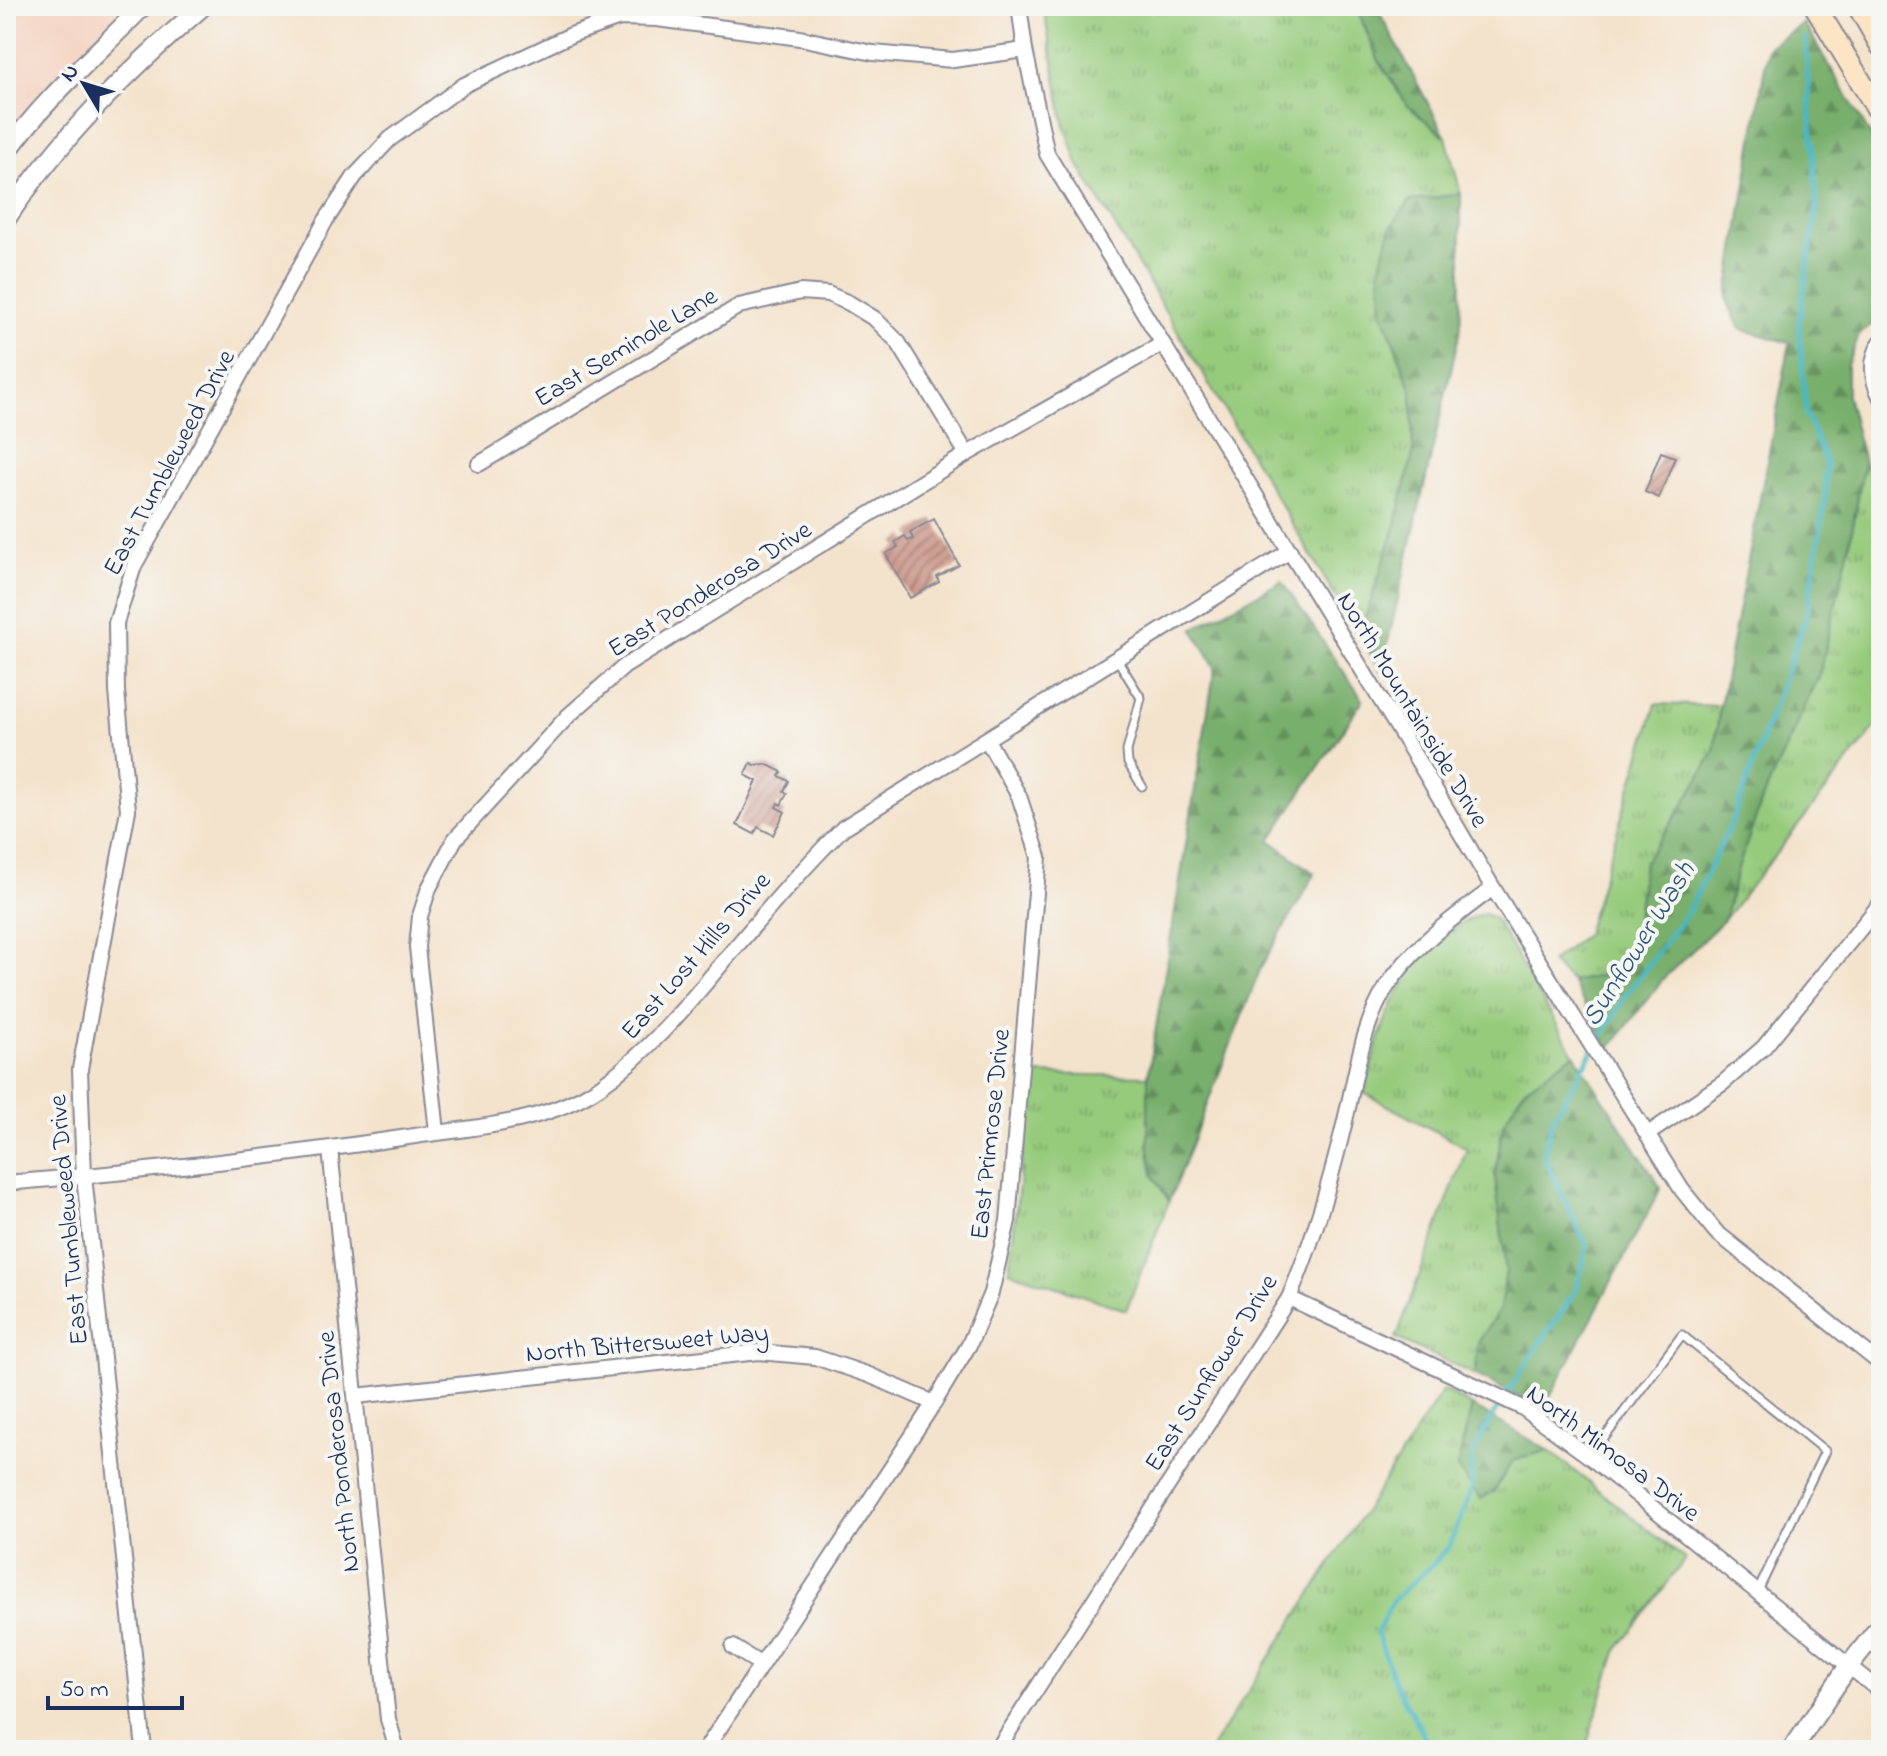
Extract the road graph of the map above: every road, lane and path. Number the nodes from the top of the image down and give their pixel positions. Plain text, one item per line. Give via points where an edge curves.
1 (143, 6) edge
2 (203, 6) edge
3 (1019, 6) edge
4 (1815, 6) edge
5 (1858, 6) edge
6 (1881, 46) edge
7 (1025, 50) junction
8 (1881, 115) edge
9 (6, 153) edge
10 (6, 219) edge
11 (1881, 342) edge
12 (1162, 344) junction
13 (1881, 398) edge
14 (967, 454) junction
15 (479, 464) dead end
16 (1290, 551) junction
17 (1117, 659) junction
18 (987, 740) junction
19 (1142, 786) dead end
20 (1493, 888) junction
21 (1881, 903) edge
22 (437, 1132) junction
23 (1648, 1134) junction
24 (330, 1149) junction
25 (84, 1176) junction
26 (6, 1183) edge
27 (1289, 1298) junction
28 (1881, 1364) edge
29 (356, 1396) junction
30 (934, 1403) junction
31 (1590, 1457) junction
32 (1757, 1593) junction
33 (1881, 1625) edge
34 (733, 1647) dead end
35 (760, 1664) junction
36 (1848, 1667) junction
37 (1881, 1692) edge
38 (144, 1750) edge
39 (397, 1750) edge
40 (705, 1750) edge
41 (997, 1750) edge
42 (1792, 1750) edge

1 - 9 street
2 - 10 street via 143,57 66,138
3 - 7 street, North Mountainside Drive
4 - 8 main road
5 - 6 main road
7 - 12 street, North Mountainside Drive via 1047,154
7 - 25 street, East Tumbleweed Drive via 953,60 620,18 464,85 390,139 355,176 134,566 116,623 128,810 80,1069
11 - 13 street via 1872,367
12 - 14 street, East Ponderosa Drive
12 - 16 street, North Mountainside Drive
14 - 15 street, East Seminole Lane via 898,342 875,319 828,294 801,292 739,306
14 - 22 street, East Ponderosa Drive via 625,666 568,716 455,839 429,888 417,947
16 - 17 street, East Lost Hills Drive
16 - 20 street, North Mountainside Drive
17 - 18 street, East Lost Hills Drive
17 - 19 lane via 1141,698 1127,751
18 - 22 street, East Lost Hills Drive via 843,828 790,882 672,1022 637,1058 596,1088 554,1110 511,1123
18 - 30 street, East Primrose Drive via 1019,796 1039,857 1008,1221 991,1293 969,1345
20 - 23 street, North Mountainside Drive
20 - 27 street, East Sunflower Drive via 1440,927 1384,991 1370,1020 1309,1251
21 - 23 street via 1764,1047 1723,1083
22 - 24 street, East Lost Hills Drive
23 - 28 street, North Mountainside Drive via 1716,1232
24 - 25 street, East Lost Hills Drive
24 - 29 street, North Ponderosa Drive
25 - 26 street, East Lost Hills Drive
25 - 38 street, East Tumbleweed Drive
27 - 31 street, North Mimosa Drive via 1523,1408
27 - 41 street, East Sunflower Drive
29 - 30 street, North Bittersweet Way via 759,1352 815,1357
29 - 39 street, North Ponderosa Drive via 388,1719
30 - 35 street, East Primrose Drive
31 - 32 street, North Mimosa Drive
31 - 32 lane via 1682,1335 1825,1451
32 - 36 street, North Mimosa Drive
33 - 36 street
34 - 35 street
35 - 40 street, East Primrose Drive
36 - 37 street, North Mimosa Drive
36 - 42 street

